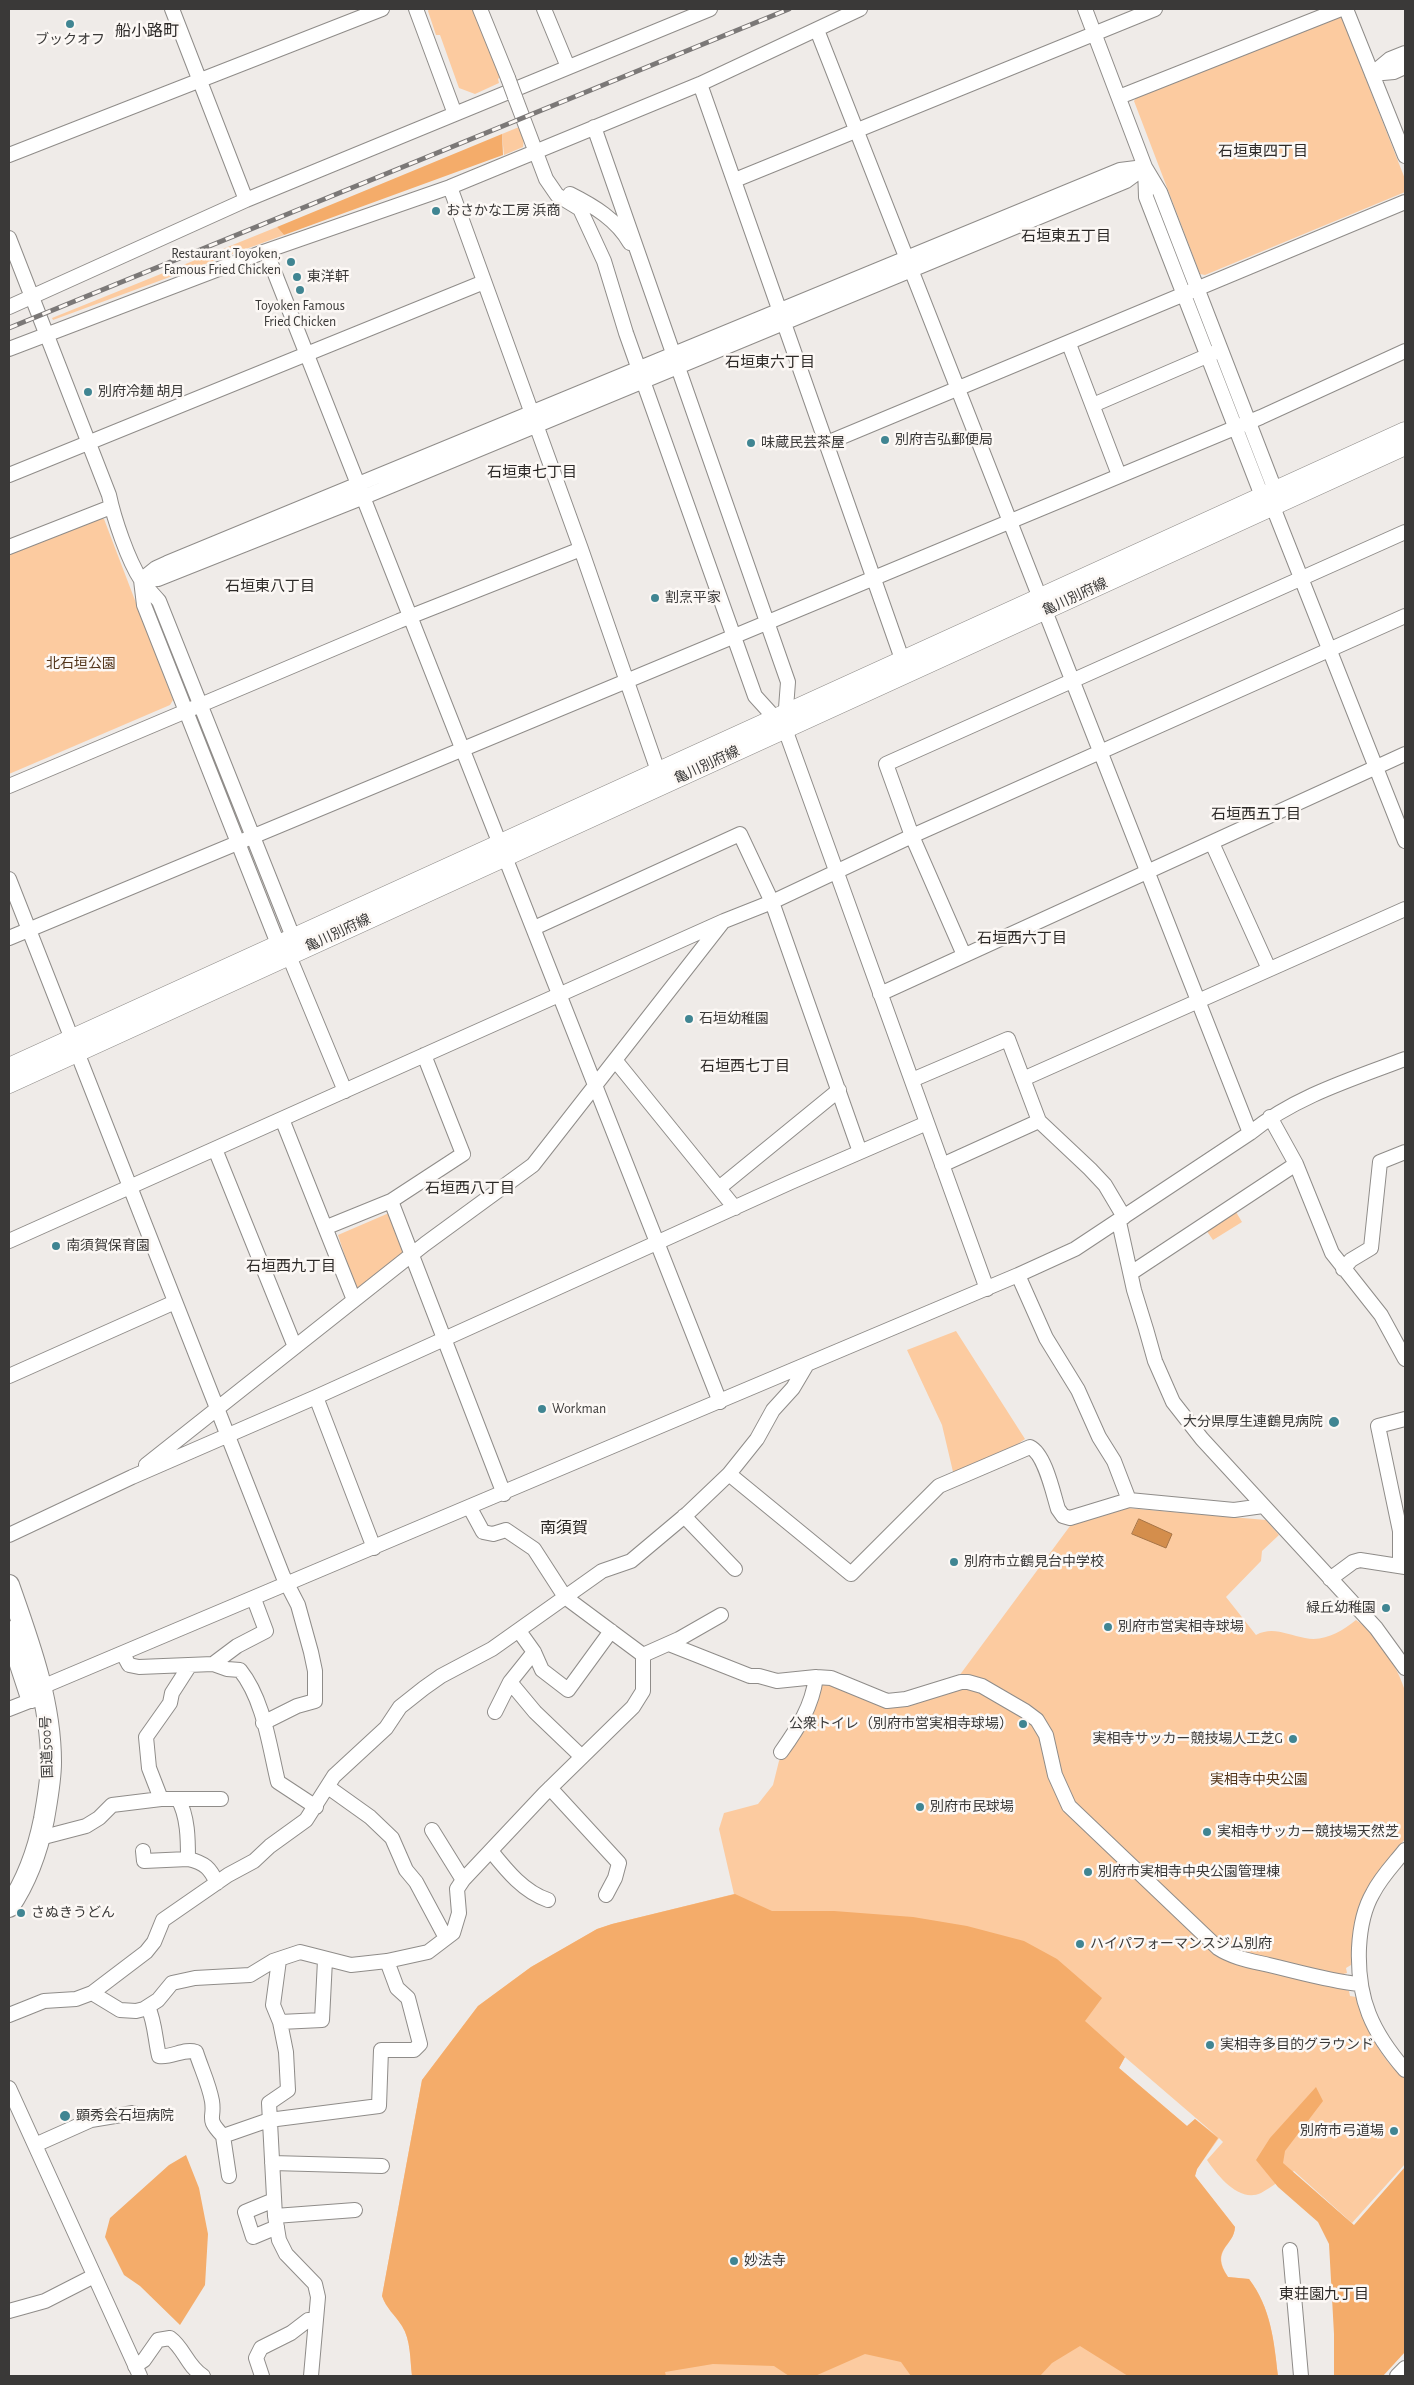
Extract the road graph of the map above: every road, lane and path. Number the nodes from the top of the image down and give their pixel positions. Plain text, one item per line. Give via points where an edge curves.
1 (172, 9) edge
2 (382, 9) edge
3 (416, 9) edge
4 (480, 9) edge
5 (544, 9) edge
6 (710, 9) edge
7 (860, 9) edge
8 (1076, 9) edge
9 (1085, 9) edge
10 (1155, 9) edge
11 (1341, 9) edge
12 (1346, 9) edge
13 (817, 30) junction
14 (1091, 35) junction
15 (1405, 53) edge
16 (568, 67) junction
17 (1405, 67) edge
18 (1372, 74) junction
19 (200, 81) junction
20 (700, 84) junction
21 (1119, 97) junction
22 (456, 114) junction
23 (594, 127) junction
24 (856, 131) junction
25 (536, 152) junction
26 (9, 155) edge
27 (1405, 156) edge
28 (1145, 167) junction
29 (734, 180) junction
30 (550, 185) junction
31 (450, 187) junction
32 (246, 200) junction
33 (1405, 202) edge
34 (9, 238) edge
35 (266, 251) junction
36 (906, 258) junction
37 (643, 266) junction
38 (911, 271) junction
39 (484, 282) junction
40 (1191, 292) junction
41 (32, 298) junction
42 (9, 307) edge
43 (780, 309) junction
44 (785, 323) junction
45 (46, 333) junction
46 (1069, 344) junction
47 (9, 349) edge
48 (1405, 351) edge
49 (1214, 353) junction
50 (307, 354) junction
51 (674, 361) junction
52 (641, 374) junction
53 (958, 389) junction
54 (1093, 405) junction
55 (534, 419) junction
56 (1242, 425) junction
57 (1405, 431) edge
58 (89, 442) junction
59 (826, 443) junction
60 (1405, 446) edge
61 (9, 475) edge
62 (1120, 475) junction
63 (361, 491) junction
64 (1270, 497) junction
65 (111, 507) junction
66 (1010, 522) junction
67 (1405, 532) edge
68 (9, 547) edge
69 (581, 549) junction
70 (874, 577) junction
71 (1302, 578) junction
72 (141, 580) junction
73 (1042, 604) junction
74 (1405, 616) edge
75 (411, 617) junction
76 (766, 622) junction
77 (734, 636) junction
78 (1330, 650) junction
79 (902, 659) junction
80 (626, 680) junction
81 (1072, 681) junction
82 (201, 706) junction
83 (187, 712) junction
84 (782, 720) junction
85 (463, 748) junction
86 (1100, 753) junction
87 (1405, 754) edge
88 (1376, 767) junction
89 (658, 771) junction
90 (9, 786) edge
91 (253, 836) junction
92 (912, 836) junction
93 (1405, 841) edge
94 (238, 842) junction
95 (1212, 843) junction
96 (503, 850) junction
97 (836, 872) junction
98 (1146, 872) junction
99 (9, 879) edge
100 (772, 902) junction
101 (1405, 909) edge
102 (724, 921) junction
103 (534, 928) junction
104 (29, 930) junction
105 (9, 938) edge
106 (287, 946) junction
107 (964, 955) junction
108 (1269, 969) junction
109 (560, 994) junction
110 (880, 994) junction
111 (1197, 1002) junction
112 (74, 1045) junction
113 (424, 1055) junction
114 (1405, 1059) edge
115 (615, 1060) junction
116 (9, 1067) edge
117 (1023, 1079) junction
118 (912, 1080) junction
119 (9, 1084) edge
120 (596, 1085) junction
121 (839, 1090) junction
122 (345, 1091) junction
123 (1270, 1117) junction
124 (282, 1119) junction
125 (1039, 1121) junction
126 (927, 1123) junction
127 (1250, 1133) junction
128 (214, 1149) junction
129 (860, 1152) junction
130 (1405, 1152) edge
131 (1296, 1164) junction
132 (942, 1165) junction
133 (130, 1187) junction
134 (719, 1188) junction
135 (391, 1201) junction
136 (735, 1208) junction
137 (1121, 1219) junction
138 (327, 1227) junction
139 (9, 1241) edge
140 (658, 1242) junction
141 (412, 1255) junction
142 (1343, 1269) junction
143 (1131, 1273) junction
144 (1018, 1276) junction
145 (986, 1288) junction
146 (354, 1300) junction
147 (175, 1302) junction
148 (444, 1339) junction
149 (295, 1347) junction
150 (1405, 1359) edge
151 (806, 1366) junction
152 (9, 1376) edge
153 (316, 1397) junction
154 (720, 1402) junction
155 (216, 1408) junction
156 (1405, 1419) edge
157 (227, 1434) junction
158 (730, 1474) junction
159 (132, 1476) junction
160 (504, 1494) junction
161 (1129, 1500) junction
162 (1263, 1506) junction
163 (470, 1508) junction
164 (684, 1516) junction
165 (1403, 1530) edge
166 (9, 1535) edge
167 (374, 1548) junction
168 (1403, 1567) edge
169 (736, 1569) dead end
170 (1330, 1579) junction
171 (9, 1585) edge
172 (286, 1585) junction
173 (565, 1597) junction
174 (254, 1598) junction
175 (721, 1615) dead end
176 (9, 1631) edge
177 (519, 1631) junction
178 (611, 1631) junction
179 (669, 1644) junction
180 (534, 1652) junction
181 (123, 1654) junction
182 (643, 1655) junction
183 (214, 1664) junction
184 (190, 1665) junction
185 (1405, 1668) edge
186 (816, 1677) junction
187 (510, 1682) junction
188 (37, 1695) junction
189 (9, 1709) edge
190 (495, 1712) dead end
191 (263, 1723) junction
192 (781, 1752) dead end
193 (582, 1756) junction
194 (328, 1787) junction
195 (550, 1788) junction
196 (161, 1799) junction
197 (178, 1799) junction
198 (221, 1799) dead end
199 (316, 1807) junction
200 (432, 1830) dead end
201 (40, 1838) junction
202 (1405, 1850) edge
203 (143, 1851) dead end
204 (491, 1851) junction
205 (188, 1859) junction
206 (463, 1880) junction
207 (9, 1882) edge
208 (217, 1883) junction
209 (606, 1895) dead end
210 (548, 1900) dead end
211 (9, 1908) edge
212 (446, 1938) junction
213 (279, 1960) junction
214 (325, 1960) junction
215 (388, 1961) junction
216 (1360, 1984) junction
217 (92, 1994) junction
218 (148, 2006) junction
219 (9, 2015) edge
220 (280, 2022) junction
221 (1405, 2070) edge
222 (9, 2088) edge
223 (133, 2113) dead end
224 (269, 2120) junction
225 (223, 2136) junction
226 (34, 2145) junction
227 (272, 2162) junction
228 (382, 2166) dead end
229 (228, 2176) dead end
230 (274, 2200) junction
231 (355, 2210) dead end
232 (276, 2222) junction
233 (1290, 2250) dead end
234 (94, 2276) junction
235 (9, 2311) edge
236 (316, 2320) junction
237 (1405, 2368) edge
238 (138, 2371) edge
239 (203, 2376) edge
240 (262, 2376) edge
241 (311, 2376) edge
242 (1300, 2376) edge
243 (1397, 2376) edge

1 - 19 street
2 - 19 street
3 - 22 street
4 - 25 street, bridge
5 - 16 street
6 - 16 street
7 - 13 street
8 - 14 street
9 - 14 street
10 - 14 street
11 - 21 street
12 - 18 street
13 - 20 street
13 - 24 street
14 - 21 street
14 - 24 street
15 - 18 street via 1390,59
16 - 22 street
17 - 18 street via 1394,72
18 - 27 street
19 - 26 street
19 - 32 street
20 - 23 street
20 - 29 street
21 - 28 street
22 - 32 street
23 - 25 street
23 - 37 street
24 - 29 street
24 - 36 street
25 - 30 street
25 - 31 street
28 - 36 street via 1120,170
28 - 38 street via 1126,181
28 - 40 street via 1146,197
29 - 43 street
30 - 37 street via 605,214 625,235
30 - 52 street via 557,195 580,209 586,220 604,261
31 - 35 street
31 - 39 street
32 - 41 street
33 - 40 street
34 - 41 street
35 - 45 street
35 - 50 street
36 - 38 street
36 - 43 street
37 - 51 street
38 - 44 street
38 - 53 street
39 - 50 street
39 - 55 street
40 - 46 street
40 - 49 street
41 - 42 street
41 - 45 street
43 - 44 street
43 - 51 street
44 - 51 street
44 - 59 street
45 - 47 street
45 - 58 street
46 - 53 street
46 - 54 street
48 - 56 street
49 - 54 street
49 - 56 street
50 - 58 street
50 - 63 street
51 - 52 street
51 - 76 street
52 - 55 street
52 - 77 street
53 - 59 street
53 - 66 street
54 - 62 street
55 - 63 street
55 - 69 street
56 - 62 street
56 - 64 street
57 - 64 main road, 亀川別府線
58 - 61 street
58 - 65 street
59 - 70 street
60 - 64 main road, 亀川別府線
62 - 66 street
63 - 72 street via 158,579
63 - 75 street
64 - 71 street
64 - 73 main road, 亀川別府線
65 - 68 street
65 - 72 street
66 - 70 street
66 - 73 street
67 - 71 street
69 - 75 street
69 - 80 street
70 - 76 street
70 - 79 street
71 - 78 street
71 - 81 street
72 - 82 street via 159,601
72 - 83 street via 144,605
73 - 79 main road, 亀川別府線
73 - 81 street
73 - 84 main road, 亀川別府線
74 - 78 street
75 - 82 street
75 - 85 street
76 - 77 street
76 - 84 street via 788,682
77 - 80 street
77 - 84 street via 755,696
78 - 86 street
78 - 88 street
79 - 84 main road, 亀川別府線
80 - 85 street
80 - 89 street
81 - 86 street
81 - 92 street via 886,764
82 - 83 street
82 - 91 street
83 - 90 street
83 - 94 street
84 - 89 main road, 亀川別府線
84 - 96 main road, 亀川別府線
84 - 97 street
85 - 91 street
85 - 96 street
86 - 92 street
86 - 98 street
87 - 88 street
88 - 93 street
88 - 95 street
89 - 96 main road, 亀川別府線
91 - 94 street
91 - 106 street
92 - 97 street
92 - 107 street
94 - 104 street
94 - 106 street
95 - 98 street
95 - 108 street
96 - 103 street
96 - 106 main road, 亀川別府線
97 - 100 street
97 - 110 street
98 - 107 street
98 - 111 street
99 - 104 street
100 - 102 street
100 - 103 street via 740,834
100 - 121 street
101 - 108 street
102 - 109 street
102 - 115 street
103 - 109 street
104 - 105 street
104 - 112 street
106 - 112 main road, 亀川別府線
106 - 122 street
107 - 110 street
108 - 111 street
109 - 113 street
109 - 120 street
110 - 118 street
111 - 117 street
111 - 127 street
112 - 116 main road, 亀川別府線
112 - 119 main road, 亀川別府線
112 - 133 street
113 - 122 street
113 - 135 street via 463,1154
114 - 123 street via 1337,1085
115 - 120 street
115 - 134 street
117 - 118 street via 1008,1039
117 - 125 street
118 - 126 street
120 - 140 street
120 - 141 street via 533,1165
121 - 129 street
121 - 134 street
122 - 124 street
123 - 127 street
123 - 131 street
124 - 128 street
124 - 138 street
125 - 132 street
125 - 137 street via 1105,1186
126 - 129 street
126 - 132 street
127 - 137 street
128 - 133 street
128 - 149 street
129 - 136 street
130 - 142 street via 1380,1162 1372,1248 1351,1260
131 - 142 street via 1332,1253
131 - 143 street
132 - 145 street
133 - 139 street
133 - 147 street
134 - 136 street
135 - 138 street
135 - 141 street
136 - 140 street
137 - 143 street
137 - 144 street via 1075,1249
138 - 146 street
140 - 148 street
140 - 154 street
141 - 146 street
141 - 148 street
142 - 150 street via 1381,1315
143 - 162 street via 1155,1361 1173,1402
144 - 145 street
144 - 161 street via 1046,1338 1078,1390 1099,1437 1114,1460
145 - 151 street
146 - 149 street
147 - 152 street
147 - 155 street
148 - 153 street
148 - 160 street
149 - 155 street
151 - 154 street
151 - 158 street
153 - 157 street
153 - 167 street
154 - 160 street
155 - 157 street
155 - 159 street
156 - 165 street via 1378,1426
157 - 159 street
157 - 172 street
158 - 161 street via 851,1574 939,1486 1030,1447 1042,1459 1058,1510 1063,1516 1070,1518
158 - 164 street
159 - 166 street
160 - 163 street
161 - 162 street via 1234,1510
162 - 170 street
163 - 167 street
163 - 173 street via 483,1532 493,1534 506,1530 534,1549
164 - 169 street
164 - 173 street via 631,1561 602,1571
165 - 168 street
167 - 172 street
168 - 170 street via 1360,1560
170 - 185 street via 1376,1628
171 - 188 highway, 国道500号 via 33,1651
172 - 174 street
172 - 191 street via 298,1605 315,1671 316,1698
173 - 177 street
173 - 178 street
174 - 181 street
174 - 183 street via 266,1631 237,1646
175 - 179 street
176 - 188 highway, 国道500号
177 - 180 street
177 - 194 street via 441,1676 400,1707 386,1728 334,1776
178 - 180 street via 568,1690 542,1670
178 - 182 street
179 - 182 street
179 - 186 street via 750,1676 777,1681
180 - 187 street
181 - 184 street via 129,1664 139,1667
181 - 188 street via 50,1684
182 - 193 street via 643,1691 633,1707
183 - 184 street
183 - 191 street via 240,1670 248,1680
184 - 196 street via 172,1693 170,1703 146,1737 148,1768
186 - 192 street via 813,1697
186 - 216 street via 830,1678 887,1701 906,1699 961,1682 982,1686 1037,1720 1046,1735 1055,1775 1069,1806 1214,1945 1233,1956 1334,1981
187 - 190 street
187 - 193 street via 535,1712
188 - 189 street
188 - 201 highway, 国道500号 via 50,1735 51,1764
188 - 207 highway, 国道500号 via 35,1798 29,1833
191 - 199 street via 278,1782
193 - 195 street
194 - 199 street
194 - 212 street via 370,1817 392,1838 406,1870 416,1882
195 - 204 street
195 - 209 street via 619,1863
196 - 197 street
196 - 201 street via 112,1805 86,1826
197 - 198 street
197 - 205 street via 188,1838
199 - 208 street via 290,1834
200 - 206 street
201 - 211 highway, 国道500号
202 - 216 street via 1377,1885 1365,1912 1360,1934
203 - 205 street via 144,1861
204 - 206 street
204 - 210 street via 508,1872 534,1895
205 - 208 street via 202,1862 211,1870
206 - 212 street via 457,1889 459,1913 454,1933
208 - 217 street via 162,1920 154,1942 146,1952
212 - 215 street via 428,1952
213 - 214 street via 300,1952
213 - 218 street via 250,1975 195,1978 172,1983 158,2000
213 - 220 street via 273,2005
214 - 215 street via 351,1965
214 - 220 street via 322,2020
215 - 224 street via 397,1988 408,1998 420,2044 414,2050 381,2050 379,2106
216 - 221 street via 1378,2035
217 - 218 street via 120,2010 136,2011
217 - 219 street via 76,1999 44,2001
218 - 225 street via 159,2056 190,2050 196,2052 212,2102 210,2118
220 - 224 street via 288,2090 269,2103
222 - 226 street
223 - 226 street via 91,2120
224 - 225 street
224 - 227 street
225 - 229 street
226 - 234 street
227 - 228 street
227 - 230 street
230 - 232 street
230 - 232 street via 245,2212 253,2237
231 - 232 street
232 - 236 street via 286,2254 315,2284 318,2296
233 - 242 street
234 - 235 street via 44,2301
234 - 238 street
236 - 240 street via 308,2320 261,2348 256,2358
236 - 241 street
237 - 243 street
238 - 239 street via 158,2340 170,2338 178,2344 194,2371

